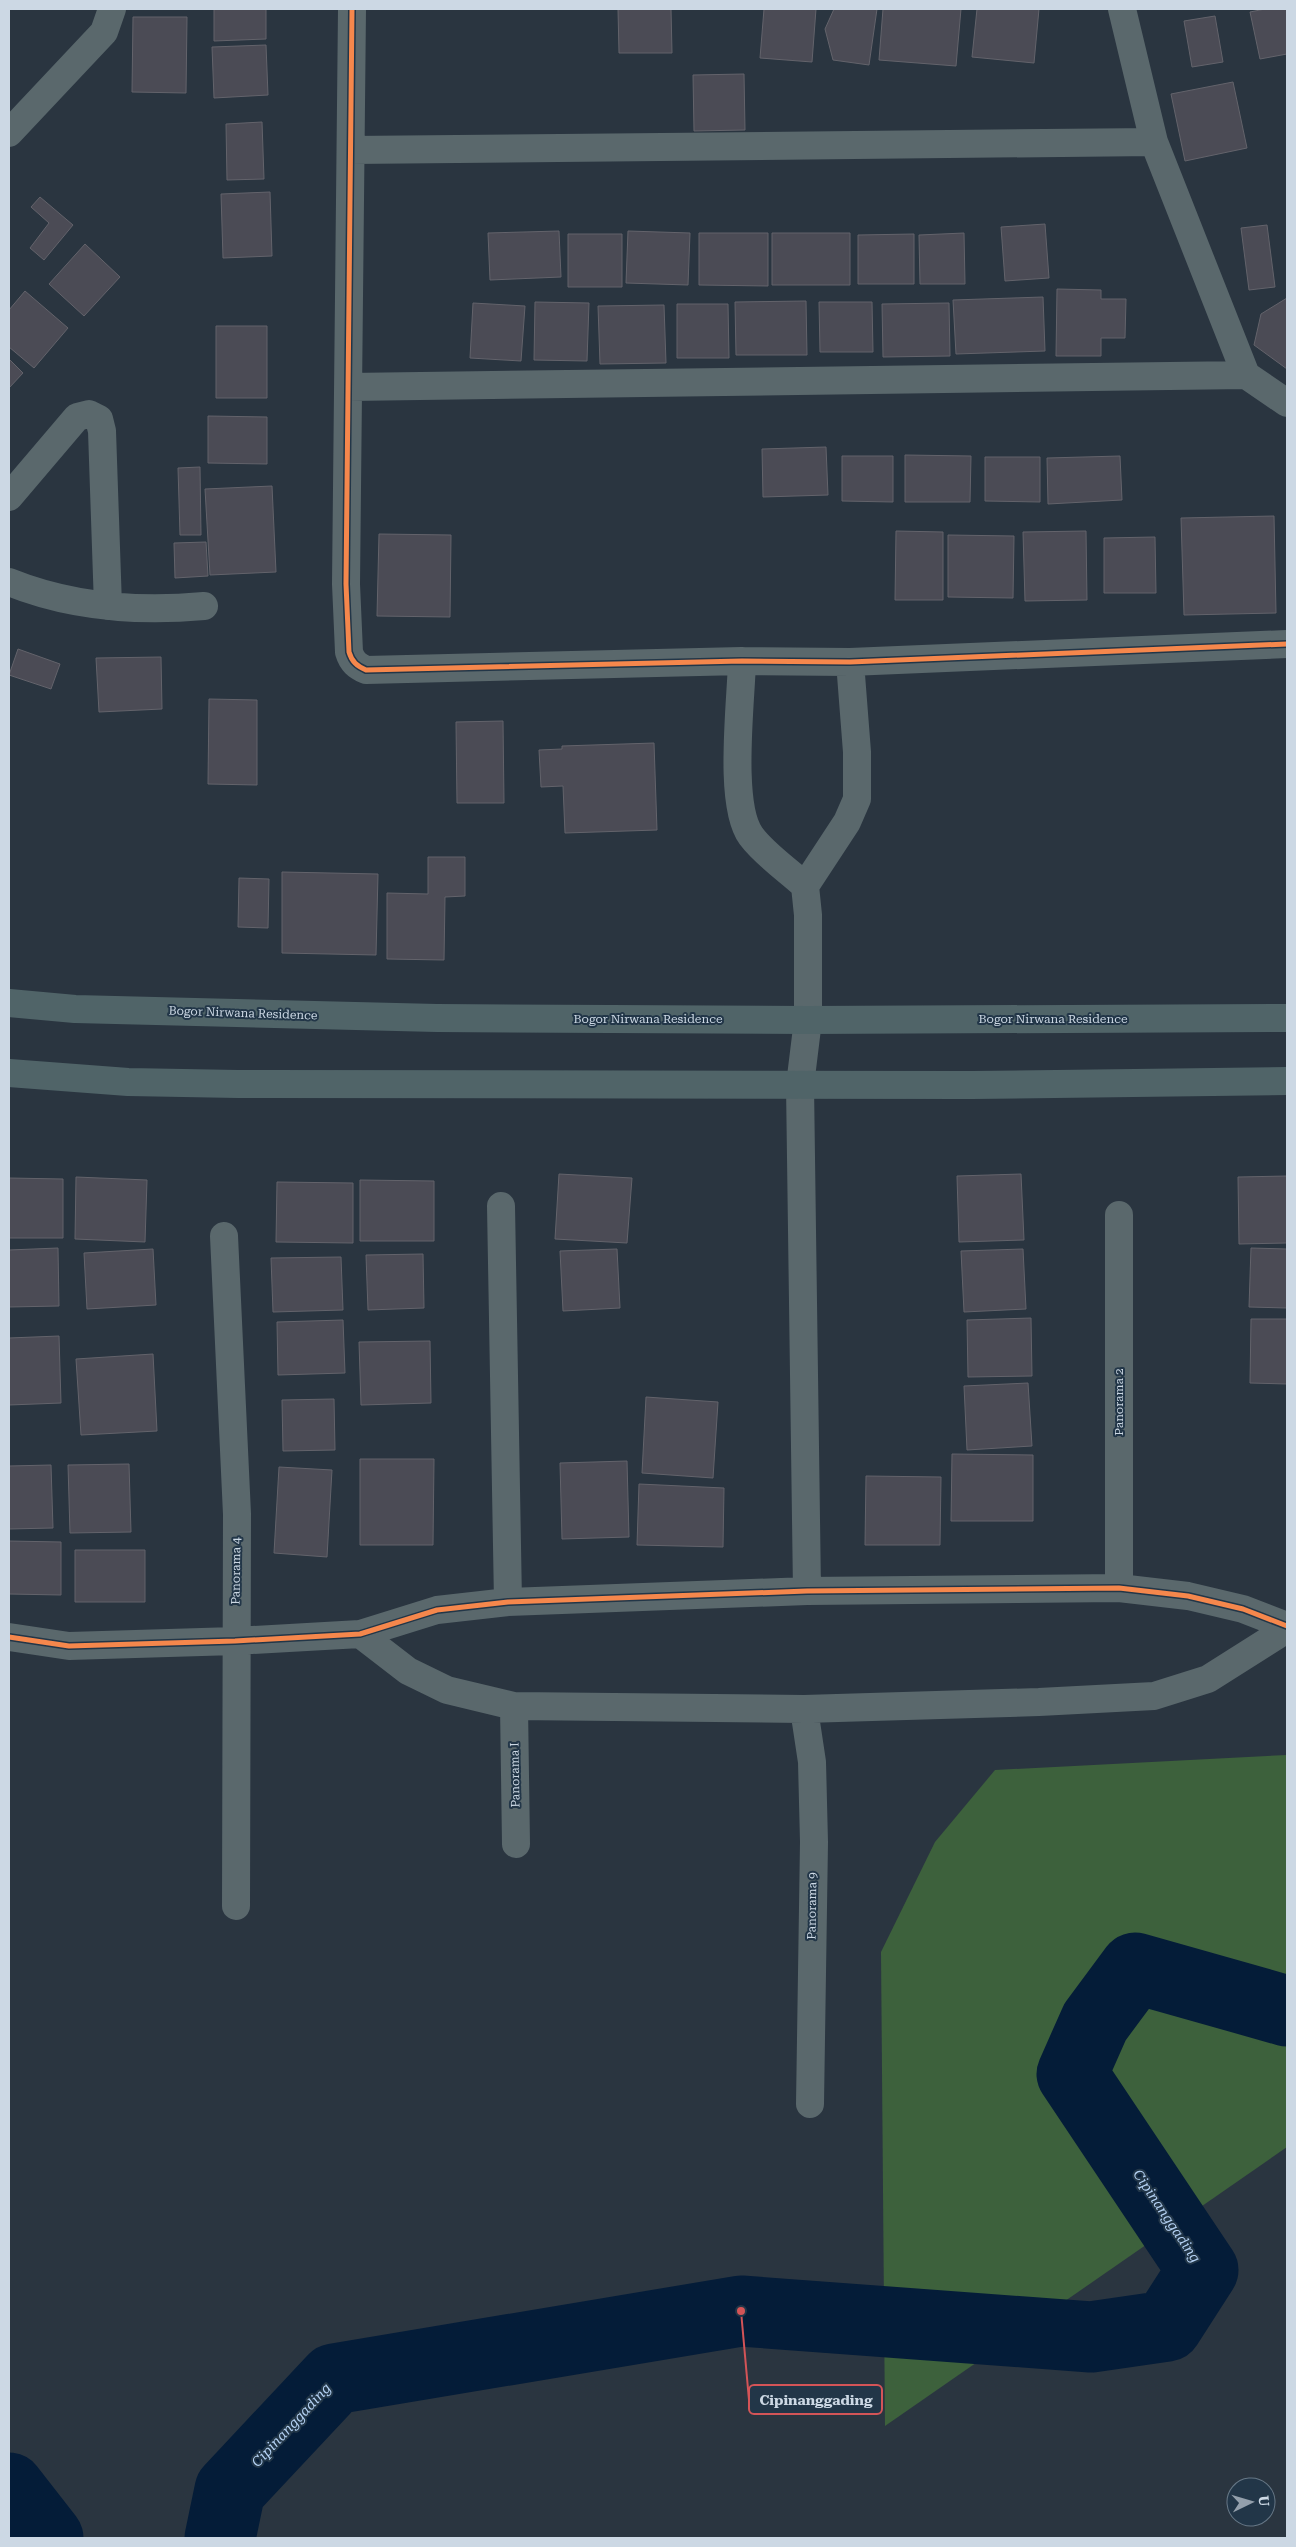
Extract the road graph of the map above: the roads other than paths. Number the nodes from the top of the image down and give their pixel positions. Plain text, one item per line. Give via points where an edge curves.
1 (112, 9) edge
2 (352, 9) edge
3 (1122, 9) edge
4 (9, 133) edge
5 (1154, 142) junction
6 (352, 150) junction
7 (1246, 375) junction
8 (349, 387) junction
9 (1287, 403) edge
10 (9, 497) edge
11 (9, 582) edge
12 (108, 606) junction
13 (204, 606) dead end
14 (1287, 644) edge
15 (742, 661) junction
16 (850, 662) junction
17 (805, 886) junction
18 (9, 1003) edge
19 (1287, 1018) edge
20 (808, 1020) junction
21 (9, 1073) edge
22 (1287, 1081) edge
23 (800, 1085) junction
24 (501, 1206) dead end
25 (1119, 1215) dead end
26 (224, 1236) dead end
27 (1119, 1588) junction
28 (807, 1591) junction
29 (508, 1602) junction
30 (1287, 1628) edge
31 (360, 1634) junction
32 (9, 1637) edge
33 (235, 1641) junction
34 (514, 1706) junction
35 (804, 1708) junction
36 (516, 1844) dead end
37 (236, 1906) dead end
38 (810, 2104) dead end

1 - 4 street via 104,32
2 - 6 street
3 - 5 street
5 - 6 street
5 - 7 street
6 - 8 street
7 - 8 street
7 - 9 street
8 - 15 street via 346,584 349,652 356,665 366,670
10 - 12 street via 77,417 89,414 99,419
11 - 12 street via 71,601
12 - 13 street
14 - 16 street
15 - 16 street
15 - 17 street via 737,792 742,816 750,835
16 - 17 street via 858,752 857,798 847,822
17 - 20 street
18 - 20 street, Bogor Nirwana Residence via 75,1009 307,1015
19 - 20 street, Bogor Nirwana Residence
20 - 23 street
21 - 23 street via 128,1082 238,1084
22 - 23 street
23 - 28 street
24 - 29 street
25 - 27 street, Panorama 2
26 - 33 street, Panorama 4 via 237,1514
27 - 28 street
27 - 30 street via 1188,1596 1243,1609
28 - 29 street
29 - 31 street via 437,1610
30 - 35 street via 1208,1678 1154,1696
31 - 33 street
31 - 34 street via 408,1671 446,1690
32 - 33 street via 69,1646
33 - 37 street, Panorama 4
34 - 35 street
34 - 36 street, Panorama I
35 - 38 street, Panorama 9 via 812,1762 814,1842

